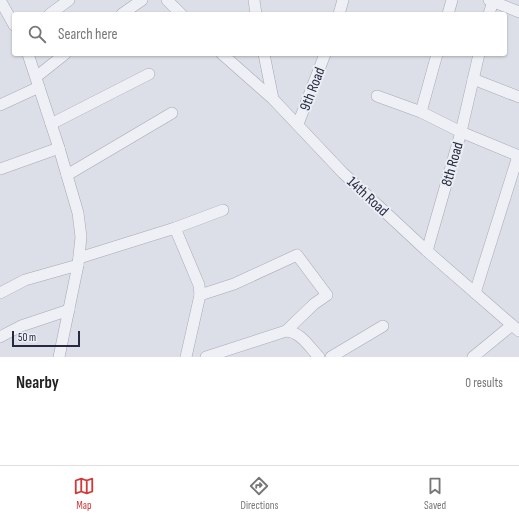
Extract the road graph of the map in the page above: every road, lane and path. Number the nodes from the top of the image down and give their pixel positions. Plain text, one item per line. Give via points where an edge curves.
1 (0, 0) edge
2 (69, 0) edge
3 (142, 0) edge
4 (167, 0) edge
5 (254, 0) edge
6 (343, 0) edge
7 (452, 0) edge
8 (491, 1) edge
9 (53, 12) edge
10 (125, 12) edge
11 (179, 12) edge
12 (256, 12) edge
13 (339, 12) edge
14 (449, 12) edge
15 (489, 12) edge
16 (519, 12) edge
17 (12, 22) edge
18 (0, 24) edge
19 (29, 56) edge
20 (63, 56) edge
21 (224, 56) edge
22 (264, 56) edge
23 (324, 56) edge
24 (436, 56) edge
25 (479, 56) edge
26 (149, 74) dead end
27 (473, 79) junction
28 (37, 82) junction
29 (377, 96) dead end
30 (519, 97) edge
31 (273, 100) junction
32 (0, 105) edge
33 (421, 112) junction
34 (172, 113) dead end
35 (51, 124) junction
36 (298, 124) junction
37 (461, 132) junction
38 (59, 148) junction
39 (518, 156) edge
40 (0, 169) edge
41 (67, 175) junction
42 (223, 210) dead end
43 (175, 228) junction
44 (427, 251) junction
45 (78, 261) junction
46 (0, 293) edge
47 (475, 293) junction
48 (200, 295) junction
49 (69, 310) junction
50 (382, 326) dead end
51 (515, 328) edge
52 (286, 330) junction
53 (0, 337) edge
54 (60, 355) edge
55 (49, 357) edge
56 (186, 357) edge
57 (206, 357) edge
58 (319, 357) edge
59 (331, 357) edge
60 (473, 357) edge

1 - 17 street
2 - 9 street
3 - 10 street
4 - 11 street
5 - 12 street
6 - 13 street
7 - 14 street
8 - 15 street
8 - 16 street
17 - 18 street
19 - 28 street
20 - 28 street
21 - 31 street, 14th Road
22 - 31 street
23 - 36 street, 9th Road
24 - 33 street
25 - 27 street
26 - 35 street
27 - 30 street
27 - 37 street
28 - 32 street
28 - 35 street
29 - 33 street, 8th Road
31 - 36 street, 14th Road
33 - 37 street, 8th Road
34 - 41 street
35 - 38 street
36 - 44 street, 14th Road via 343,173
37 - 39 street
37 - 44 street, 8th Road
38 - 40 street
38 - 41 street
39 - 47 street
41 - 45 street via 78,213 81,237
42 - 43 street
43 - 45 street
43 - 48 street via 199,286
44 - 47 street, 14th Road
45 - 46 street via 25,280
45 - 49 street
47 - 51 street, 14th Road
48 - 52 street via 234,284 296,255 327,295
48 - 56 street
49 - 53 street via 21,326
49 - 54 street
50 - 59 street
51 - 60 street
52 - 57 street
52 - 58 street via 300,336
54 - 55 street

